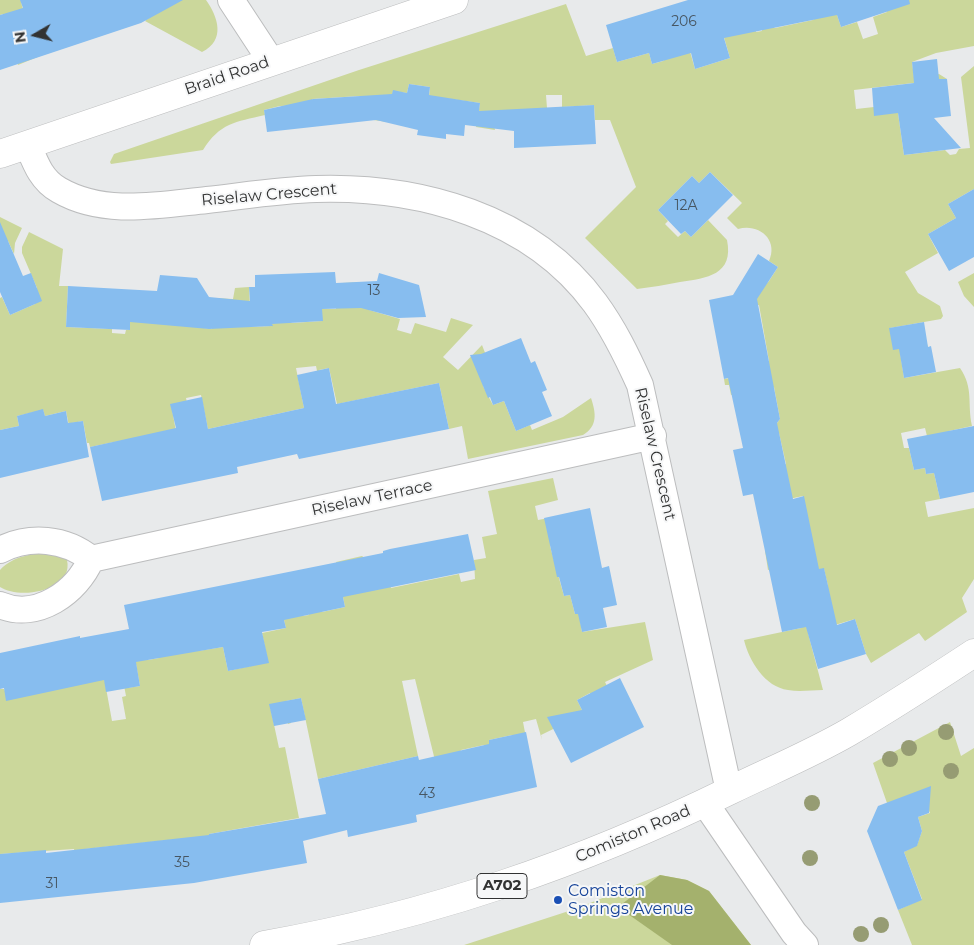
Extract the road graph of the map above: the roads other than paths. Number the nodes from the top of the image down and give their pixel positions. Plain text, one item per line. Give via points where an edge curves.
1 (231, 0) edge
2 (454, 0) edge
3 (271, 61) junction
4 (28, 144) junction
5 (0, 154) edge
6 (653, 436) junction
7 (0, 550) edge
8 (91, 559) junction
9 (0, 605) edge
10 (974, 653) edge
11 (729, 791) junction
12 (705, 803) junction
13 (264, 945) edge
14 (805, 945) edge

1 - 3 street
2 - 3 main road, Braid Road
3 - 4 main road, Braid Road
4 - 5 main road, Braid Road
4 - 6 street, Riselaw Crescent via 48,182 70,196 100,204 135,207 315,189 355,189 435,200 497,222 543,251 594,301 619,339 640,385
6 - 8 street, Riselaw Terrace
6 - 11 street, Riselaw Crescent
7 - 8 street via 18,543 46,540 74,548
8 - 9 street via 81,578 59,598 28,608
10 - 11 main road, Comiston Road / A702 via 849,732
11 - 12 main road, Comiston Road / A702
12 - 13 main road, Comiston Road / A702 via 606,848 475,895 364,925
12 - 14 street via 744,863

